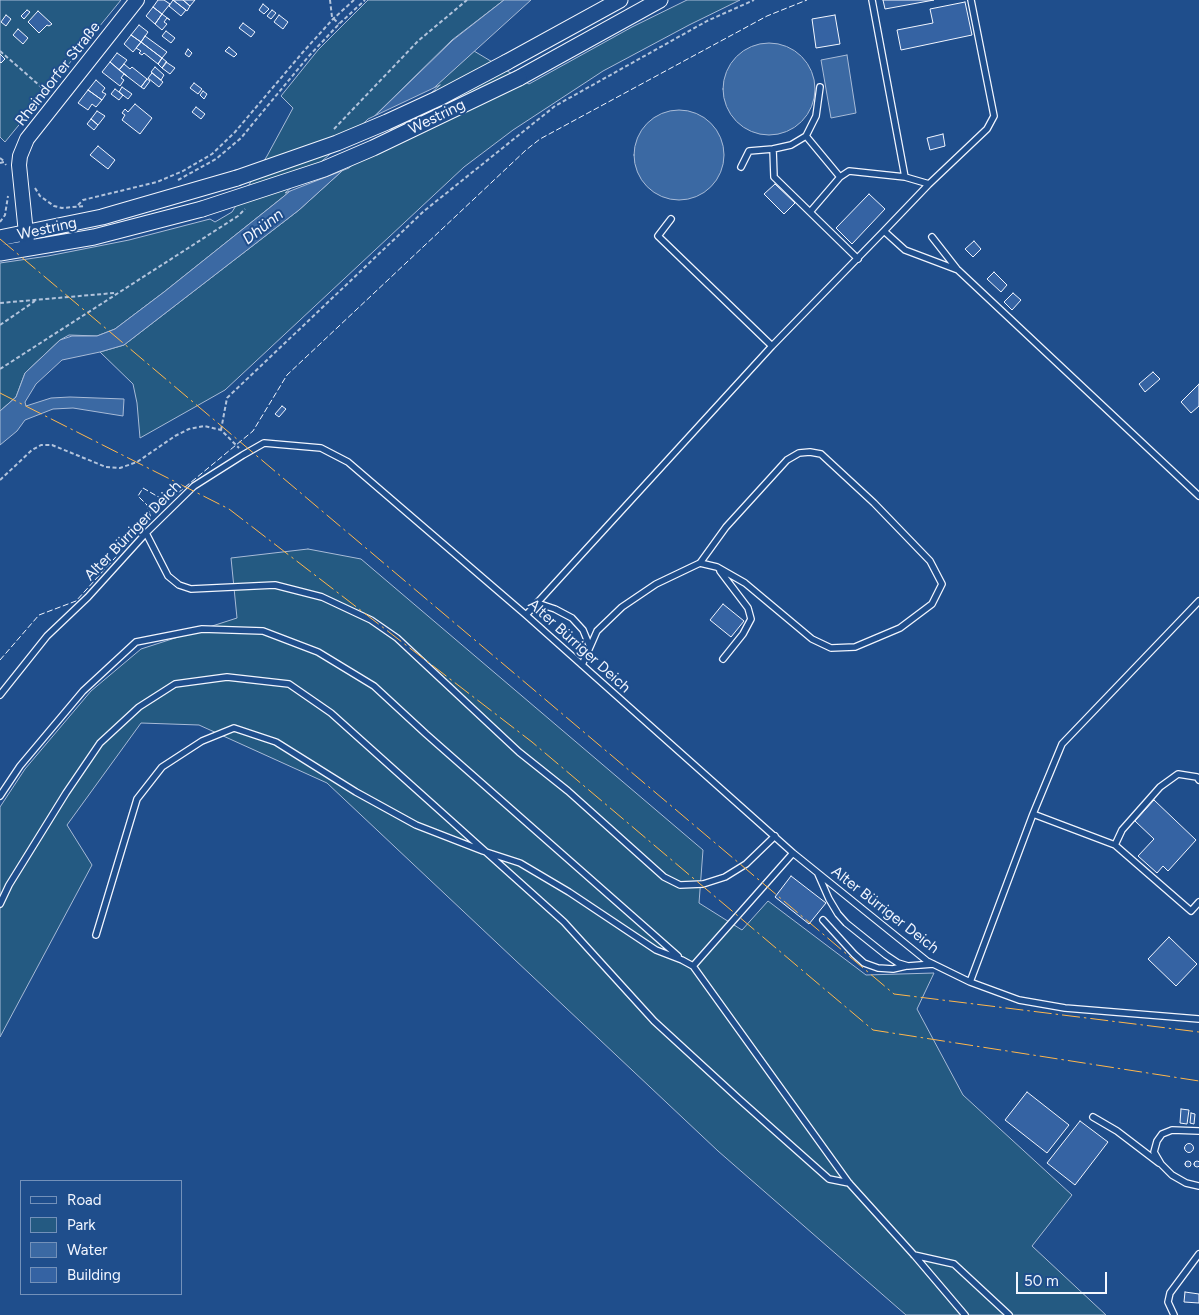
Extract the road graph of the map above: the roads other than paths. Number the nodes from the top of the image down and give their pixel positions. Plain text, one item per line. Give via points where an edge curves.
1 (137, 0) edge
2 (620, 0) edge
3 (660, 0) edge
4 (872, 0) edge
5 (971, 0) edge
6 (820, 87) dead end
7 (806, 136) junction
8 (773, 149) junction
9 (741, 167) dead end
10 (840, 177) junction
11 (905, 177) junction
12 (929, 184) junction
13 (810, 212) junction
14 (671, 219) dead end
15 (884, 231) junction
16 (932, 237) dead end
17 (0, 238) edge
18 (27, 242) junction
19 (0, 253) edge
20 (858, 259) junction
21 (958, 270) junction
22 (772, 346) junction
23 (1199, 496) edge
24 (146, 533) junction
25 (700, 563) junction
26 (717, 567) junction
27 (1199, 601) edge
28 (537, 603) junction
29 (526, 615) junction
30 (590, 647) junction
31 (723, 659) dead end
32 (582, 665) junction
33 (0, 695) edge
34 (1199, 780) edge
35 (0, 796) edge
36 (1033, 814) junction
37 (775, 836) junction
38 (1114, 845) junction
39 (483, 852) junction
40 (794, 853) junction
41 (817, 872) junction
42 (1199, 902) edge
43 (0, 904) edge
44 (823, 920) dead end
45 (96, 935) dead end
46 (682, 960) junction
47 (935, 964) junction
48 (693, 966) junction
49 (908, 966) junction
50 (970, 982) junction
51 (1199, 1020) edge
52 (1093, 1117) dead end
53 (1199, 1131) edge
54 (1161, 1164) junction
55 (849, 1183) junction
56 (1199, 1186) edge
57 (1199, 1254) edge
58 (914, 1255) junction
59 (965, 1315) edge
60 (1009, 1315) edge
61 (1174, 1315) edge

1 - 18 street, Rheindorfer Straße via 26,139 14,183
2 - 18 main road, Westring, bridge via 439,98 337,143 237,178
3 - 18 main road, Westring, bridge via 518,78 324,169 134,228
4 - 11 lane
5 - 12 lane via 994,116 987,129
6 - 7 lane via 816,116
7 - 8 lane via 791,145
7 - 10 lane
8 - 9 lane via 749,151
8 - 13 lane via 774,177
10 - 11 lane via 849,171
10 - 13 lane
11 - 12 lane
12 - 15 lane
13 - 20 lane
14 - 22 lane via 658,236
15 - 20 lane
15 - 21 lane via 905,250
16 - 21 lane
17 - 18 main road, Westring
18 - 19 main road
20 - 22 lane
21 - 23 lane
22 - 28 lane
24 - 29 lane, Alter Bürriger Deich via 194,486 264,443 321,448 348,462
24 - 33 lane, Alter Bürriger Deich via 88,597 47,636
24 - 37 lane via 168,576 179,585 191,589 275,585 322,597 372,620 397,638 519,752 664,877 680,885 703,884 725,877 746,864
25 - 26 lane
25 - 26 lane via 726,527 787,460 799,453 810,452 821,454 874,503 930,561 942,584 932,604 900,628 854,648 831,648 812,639 745,583
25 - 30 lane via 656,584 622,607 597,631
26 - 31 lane via 748,608 750,619 743,634
27 - 36 lane via 1062,744
28 - 29 lane
28 - 30 lane via 572,618 583,630
29 - 32 lane, Alter Bürriger Deich
30 - 32 lane
32 - 37 lane, Alter Bürriger Deich
34 - 38 lane via 1178,774 1160,786 1122,830
35 - 46 lane via 20,766 83,691 136,642 202,629 263,631 318,652 374,686
36 - 38 lane
36 - 50 lane
37 - 40 lane, Alter Bürriger Deich
38 - 42 lane via 1191,912
39 - 43 lane via 451,819 331,713 288,684 227,677 176,684 139,707 100,744 61,801
39 - 45 lane via 416,825 276,742 234,728 202,741 162,767 137,800
39 - 46 lane via 520,863 656,950
39 - 55 lane via 564,922 654,1021 739,1099 829,1179
40 - 41 lane, Alter Bürriger Deich
40 - 48 lane
41 - 47 lane, Alter Bürriger Deich
41 - 49 lane via 829,899 846,923 898,963
44 - 49 lane via 864,963 878,968
46 - 48 lane
47 - 49 lane
47 - 50 lane, Alter Bürriger Deich
48 - 55 lane
50 - 51 lane, Alter Bürriger Deich via 1020,1000 1065,1008
52 - 54 lane via 1118,1131
53 - 54 lane via 1172,1130 1162,1134 1154,1152
54 - 56 lane via 1172,1175
55 - 58 lane
57 - 61 lane via 1170,1292 1168,1302
58 - 59 lane
58 - 60 lane via 954,1264

